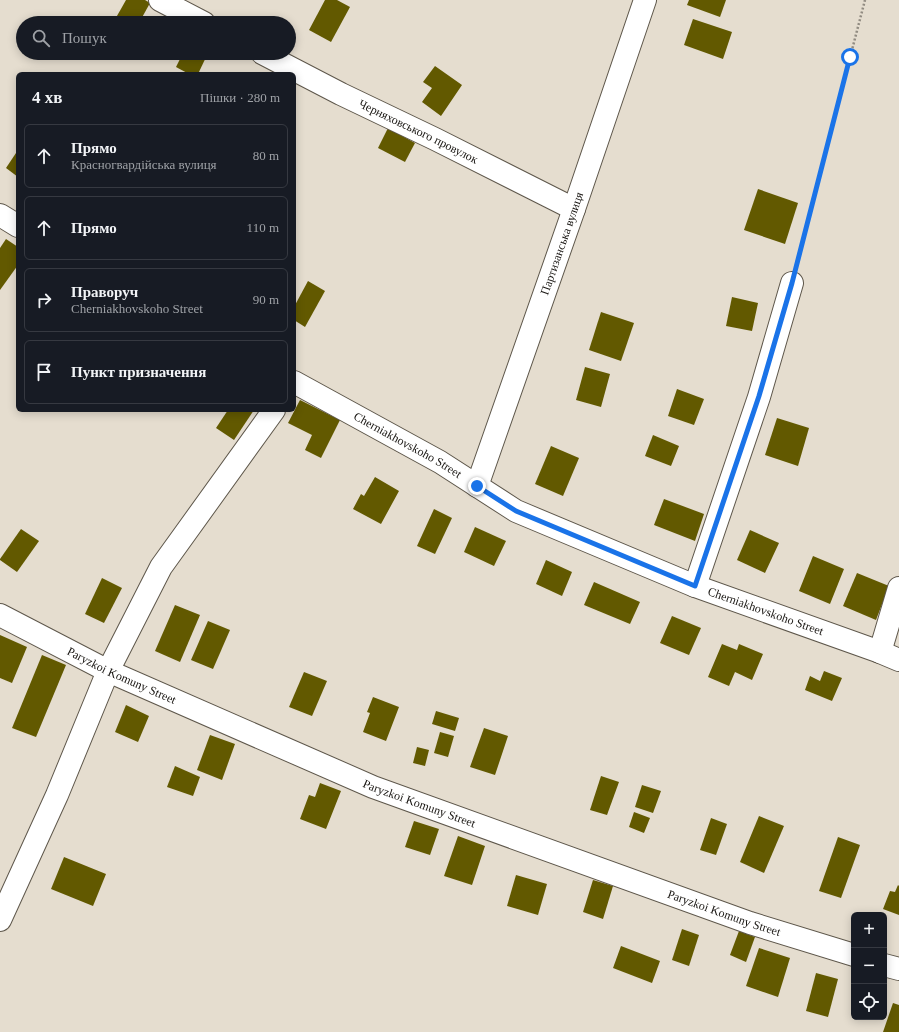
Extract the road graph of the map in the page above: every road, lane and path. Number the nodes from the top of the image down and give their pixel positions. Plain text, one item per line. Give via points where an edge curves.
1 (160, 0) edge
2 (645, 0) edge
3 (865, 0) edge
4 (191, 16) edge
5 (275, 60) edge
6 (574, 209) junction
7 (0, 215) edge
8 (16, 225) edge
9 (792, 283) joint
10 (296, 384) edge
11 (273, 412) edge
12 (477, 486) junction
13 (695, 586) junction
14 (899, 588) edge
15 (0, 615) edge
16 (889, 656) edge
17 (108, 671) junction
18 (0, 920) edge
19 (851, 954) edge
20 (887, 966) edge
21 (899, 969) edge

1 - 4 street
2 - 6 street, Партизанська вулиця
3 - 9 path
5 - 6 street, Черняховського провулок
6 - 12 street, Партизанська вулиця
7 - 8 street
9 - 13 street via 759,396
10 - 12 street, Cherniakhovskoho Street via 440,462
11 - 17 street via 161,567
12 - 13 street, Cherniakhovskoho Street via 516,511
13 - 16 street, Cherniakhovskoho Street
14 - 16 street
15 - 17 street, Paryzkoi Komuny Street
17 - 18 street via 57,795
17 - 19 street, Paryzkoi Komuny Street via 373,787 750,923
20 - 21 street

